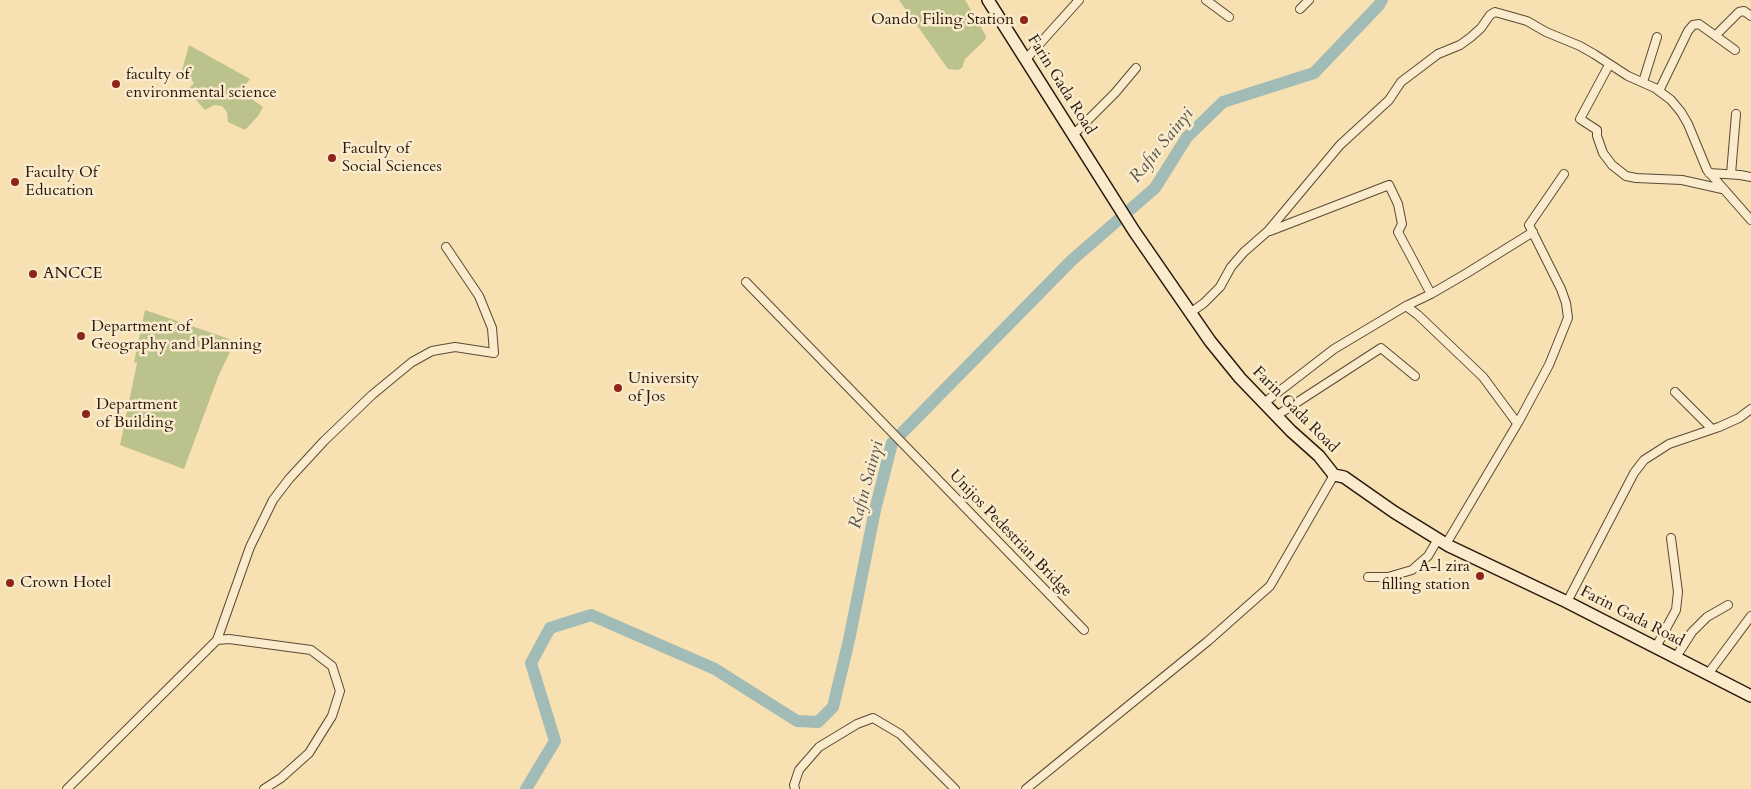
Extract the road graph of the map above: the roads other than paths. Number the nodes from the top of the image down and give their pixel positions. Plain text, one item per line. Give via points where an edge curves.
1 (988, 0) edge
2 (1079, 0) edge
3 (1206, 0) edge
4 (1309, 0) edge
5 (1300, 9) dead end
6 (1751, 16) edge
7 (1229, 17) dead end
8 (1716, 35) junction
9 (1657, 37) dead end
10 (1735, 50) dead end
11 (1026, 59) junction
12 (1609, 65) junction
13 (1136, 68) dead end
14 (1643, 82) junction
15 (1659, 90) junction
16 (1736, 114) dead end
17 (1073, 135) junction
18 (1564, 174) dead end
19 (1709, 174) junction
20 (1731, 174) junction
21 (1751, 177) edge
22 (1722, 189) junction
23 (1751, 220) edge
24 (1268, 231) junction
25 (1532, 232) junction
26 (446, 247) dead end
27 (746, 282) dead end
28 (1431, 294) junction
29 (1406, 306) junction
30 (1190, 313) junction
31 (1415, 376) dead end
32 (1675, 392) dead end
33 (1264, 403) junction
34 (1751, 409) edge
35 (1276, 416) junction
36 (1517, 423) junction
37 (1712, 430) junction
38 (1334, 474) junction
39 (1671, 538) dead end
40 (1442, 542) junction
41 (1368, 578) dead end
42 (1567, 602) junction
43 (1728, 605) dead end
44 (1751, 616) edge
45 (1084, 630) dead end
46 (217, 640) junction
47 (1656, 647) junction
48 (1676, 657) junction
49 (1708, 674) junction
50 (1751, 696) edge
51 (68, 789) edge
52 (264, 789) edge
53 (795, 789) edge
54 (955, 789) edge
55 (1026, 789) edge

1 - 11 main road, Farin Gada Road
2 - 11 street
3 - 7 street
4 - 5 street
6 - 8 street via 1744,11 1739,12
8 - 10 street
8 - 15 street via 1699,24 1693,25
9 - 14 street
11 - 17 main road, Farin Gada Road
12 - 14 street
12 - 22 street via 1580,119 1597,130 1603,153 1612,166 1626,176 1682,180
12 - 24 street via 1594,54 1527,21 1492,13 1471,37 1438,54 1401,82 1390,100 1340,145
13 - 17 street
14 - 15 street
15 - 19 street via 1681,112
16 - 20 street
17 - 30 main road, Farin Gada Road
18 - 25 street via 1529,225
19 - 20 street
19 - 22 street
20 - 21 street
22 - 23 street
24 - 28 street via 1389,185 1398,204 1402,224 1398,232
24 - 30 street via 1231,267 1220,287
25 - 28 street
25 - 36 street via 1561,289 1568,318 1549,365
26 - 46 street via 479,296 492,328 494,353 455,347 432,351 412,362 372,394 324,441 273,500 250,547
27 - 45 street, Unijos Pedestrian Bridge
28 - 29 street
29 - 33 street via 1334,349
29 - 36 street via 1483,377
30 - 33 main road, Farin Gada Road via 1224,360
31 - 35 street via 1381,348
32 - 37 street
33 - 35 main road, Farin Gada Road
34 - 37 street
35 - 38 main road, Farin Gada Road
36 - 40 street
37 - 42 street via 1669,444 1644,460 1634,473
38 - 40 main road, Farin Gada Road via 1344,477
38 - 55 street via 1270,586 1208,641
39 - 47 street via 1678,592 1676,610
40 - 41 street via 1412,570
40 - 42 main road, Farin Gada Road
42 - 47 main road, Farin Gada Road
43 - 48 street via 1692,632
44 - 49 street
46 - 51 street
46 - 52 street via 311,650 332,666 340,691 332,716 310,753
47 - 48 main road, Farin Gada Road
48 - 49 main road, Farin Gada Road
49 - 50 main road, Farin Gada Road
53 - 54 street via 799,770 819,747 857,724 874,718 900,734

